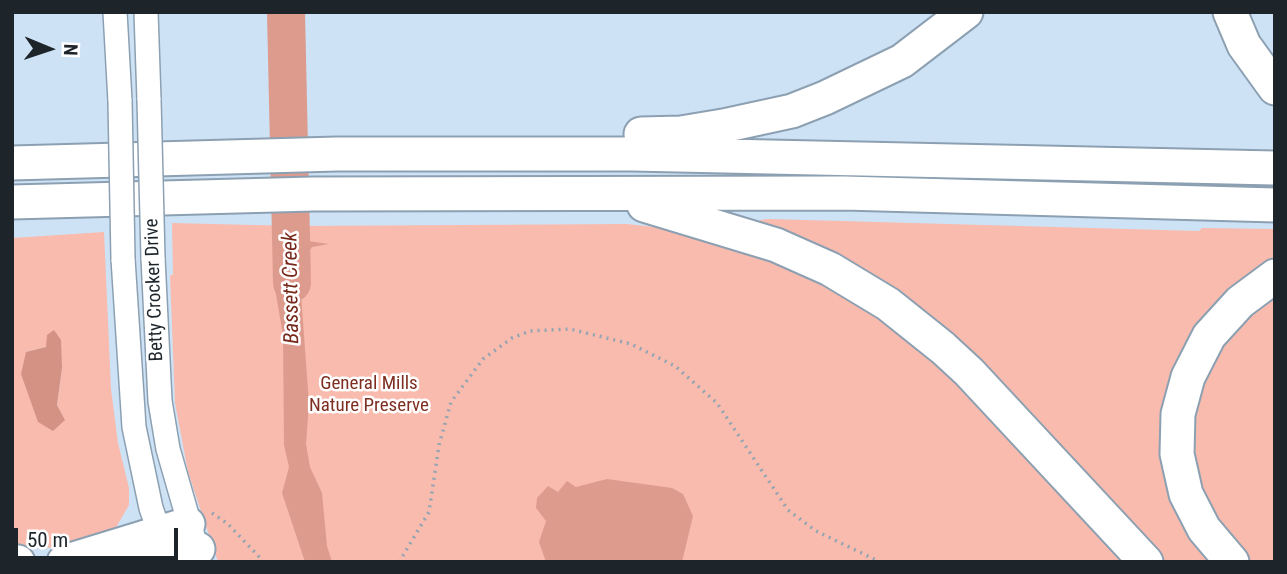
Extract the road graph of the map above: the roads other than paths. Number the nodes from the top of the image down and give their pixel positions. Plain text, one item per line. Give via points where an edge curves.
1 (115, 12) edge
2 (146, 12) edge
3 (966, 12) edge
4 (1230, 12) edge
5 (1275, 88) edge
6 (12, 142) edge
7 (466, 154) junction
8 (209, 157) junction
9 (12, 163) edge
10 (1275, 167) edge
11 (257, 195) junction
12 (608, 195) junction
13 (12, 202) edge
14 (1275, 205) edge
15 (12, 224) edge
16 (1275, 276) edge
17 (181, 546) edge
18 (12, 561) edge
19 (18, 562) edge
20 (64, 562) edge
21 (1146, 562) edge
22 (1232, 562) edge

1 - 17 street, Betty Crocker Drive, bridge via 133,416 145,482
2 - 17 street, Betty Crocker Drive, bridge via 160,401
3 - 7 highway via 877,76 792,111 681,133 589,133
4 - 5 highway via 1244,45
6 - 8 highway
7 - 8 highway
7 - 10 highway
8 - 9 highway
11 - 12 highway
11 - 13 highway
11 - 15 highway
12 - 14 highway via 844,193
12 - 21 highway via 776,245 830,269 888,304 969,372
16 - 22 highway via 1240,302 1209,336 1188,377 1178,414 1177,454 1186,494 1205,529
17 - 20 highway
18 - 19 highway

